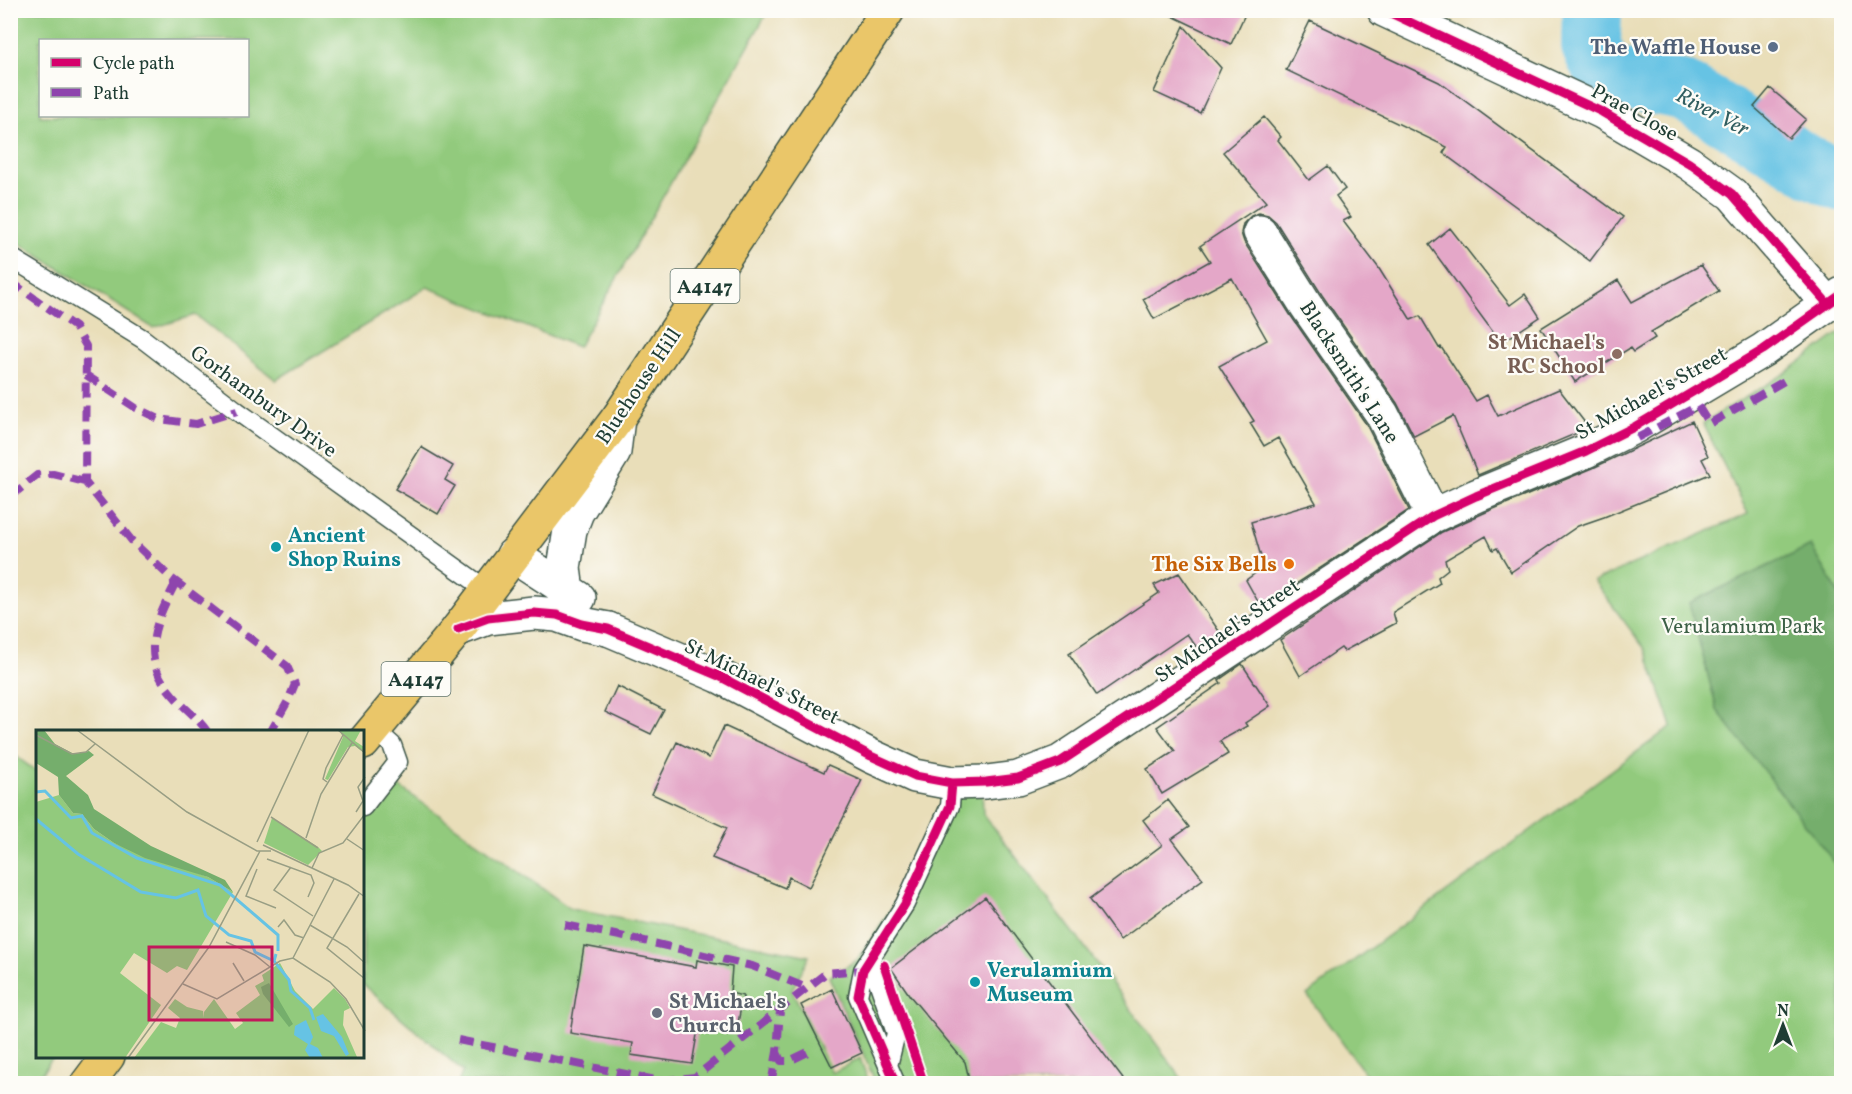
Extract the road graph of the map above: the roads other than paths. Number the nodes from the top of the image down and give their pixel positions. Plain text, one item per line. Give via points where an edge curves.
1 (888, 10) edge
2 (1383, 10) edge
3 (1260, 232) dead end
4 (10, 257) edge
5 (1834, 299) edge
6 (618, 418) junction
7 (1433, 516) junction
8 (513, 555) junction
9 (487, 590) junction
10 (567, 591) junction
11 (458, 629) junction
12 (608, 629) junction
13 (368, 736) edge
14 (952, 783) junction
15 (364, 806) edge
16 (106, 1058) edge
17 (87, 1083) edge
18 (896, 1083) edge

1 - 6 main road, Bluehouse Hill / A4147
2 - 5 street, Prae Close via 1602,112 1689,163 1732,194
3 - 7 street, Blacksmith's Lane via 1382,414
4 - 9 lane, Gorhambury Drive via 143,339
5 - 7 street, St Michael's Street via 1764,350 1634,427
6 - 8 main road, Bluehouse Hill / A4147
6 - 10 street via 614,452 570,530 564,568
7 - 14 street, St Michael's Street via 1060,762 1018,778
8 - 9 main road, Bluehouse Hill / A4147
8 - 10 street
9 - 11 main road, Bluehouse Hill / A4147
10 - 12 street via 596,609
11 - 12 street, St Michael's Street via 488,618 534,613
11 - 13 main road, Bluehouse Hill / A4147
12 - 14 street, St Michael's Street via 719,676 915,776
13 - 15 lane via 392,745 398,762
14 - 18 lane via 950,806 905,904 866,964 896,1033 888,1066
16 - 17 main road

